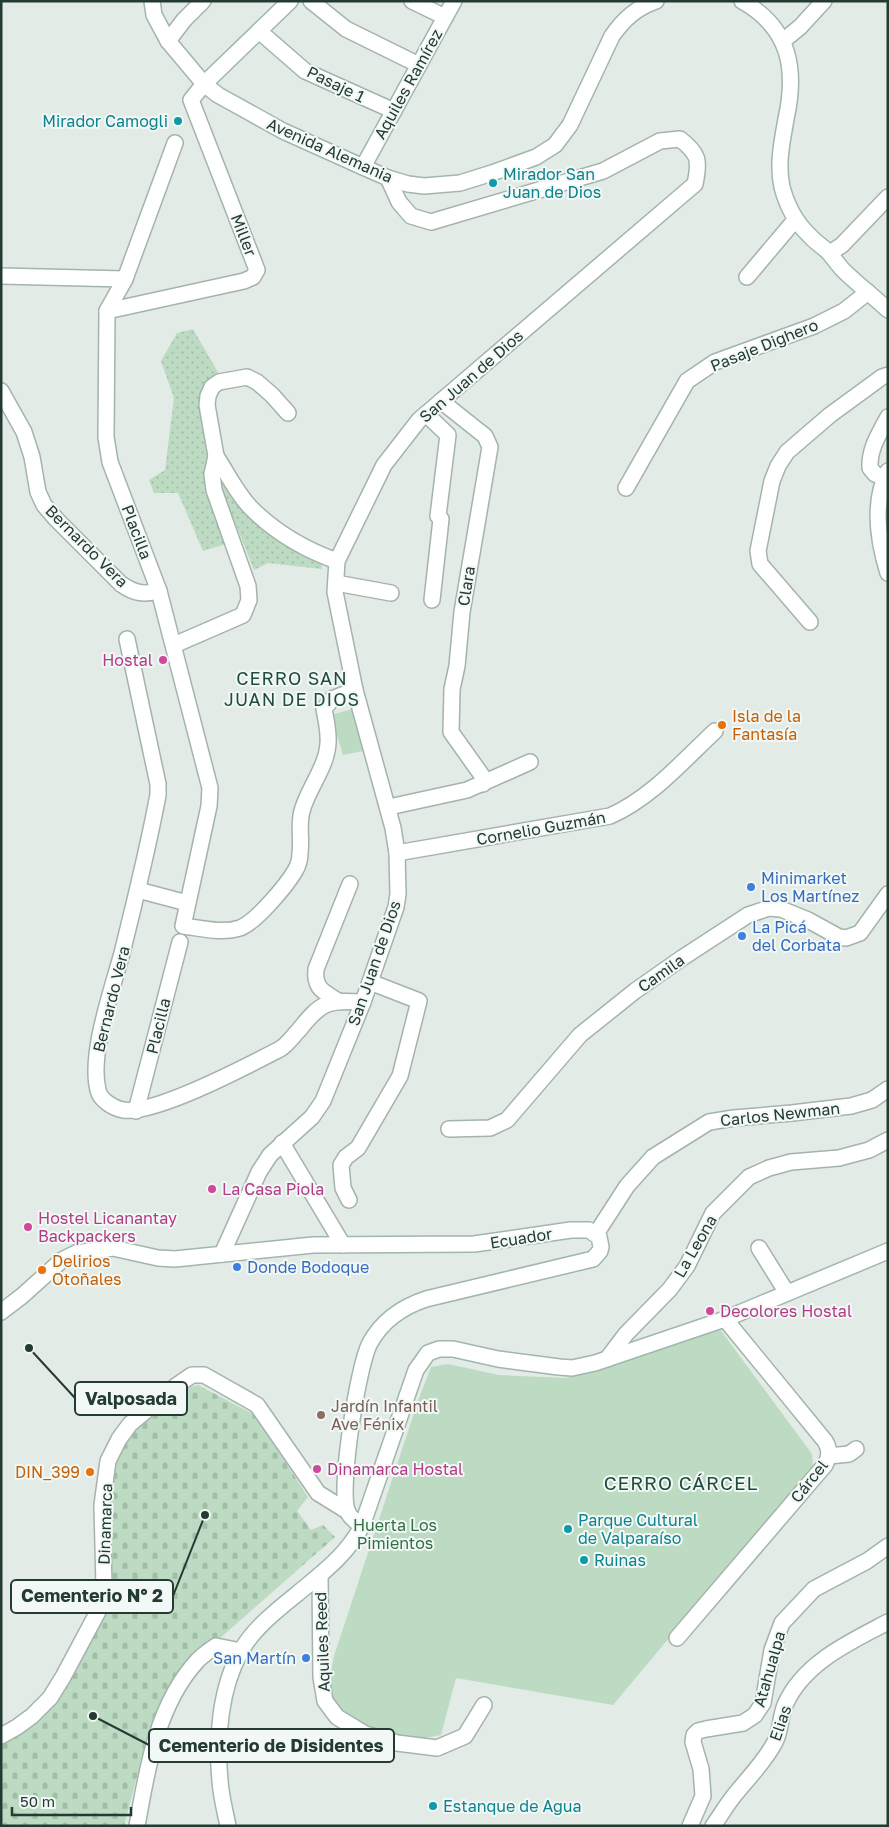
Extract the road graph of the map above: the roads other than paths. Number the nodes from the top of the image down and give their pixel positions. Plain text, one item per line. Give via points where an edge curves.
1 (152, 1) edge
2 (203, 1) edge
3 (290, 1) edge
4 (311, 1) edge
5 (412, 1) edge
6 (454, 1) edge
7 (656, 1) edge
8 (742, 1) edge
9 (824, 1) edge
10 (445, 17) junction
11 (259, 31) junction
12 (783, 40) junction
13 (168, 41) junction
14 (419, 65) junction
15 (204, 84) junction
16 (394, 111) junction
17 (175, 143) dead end
18 (363, 167) junction
19 (388, 178) junction
20 (888, 197) edge
21 (795, 220) junction
22 (830, 253) junction
23 (1, 276) edge
24 (747, 277) dead end
25 (125, 279) junction
26 (868, 292) junction
27 (888, 310) edge
28 (107, 311) junction
29 (888, 375) edge
30 (1, 391) edge
31 (441, 400) junction
32 (288, 413) dead end
33 (426, 414) junction
34 (888, 417) edge
35 (216, 456) junction
36 (886, 474) edge
37 (626, 488) dead end
38 (337, 561) junction
39 (888, 573) edge
40 (336, 583) junction
41 (159, 591) junction
42 (391, 593) dead end
43 (432, 600) dead end
44 (810, 622) dead end
45 (127, 639) dead end
46 (174, 645) junction
47 (355, 690) junction
48 (716, 730) dead end
49 (530, 762) dead end
50 (483, 784) junction
51 (388, 808) junction
52 (397, 853) junction
53 (350, 884) dead end
54 (138, 890) junction
55 (888, 894) edge
56 (187, 903) junction
57 (180, 942) dead end
58 (370, 982) junction
59 (338, 1001) junction
60 (363, 1002) junction
61 (888, 1089) edge
62 (136, 1111) junction
63 (449, 1129) dead end
64 (888, 1140) edge
65 (282, 1143) junction
66 (349, 1200) dead end
67 (596, 1234) junction
68 (343, 1245) junction
69 (759, 1248) dead end
70 (888, 1251) edge
71 (222, 1254) junction
72 (787, 1293) junction
73 (1, 1312) edge
74 (725, 1319) junction
75 (607, 1359) junction
76 (856, 1450) dead end
77 (829, 1456) junction
78 (347, 1511) junction
79 (362, 1526) junction
80 (888, 1546) edge
81 (320, 1577) junction
82 (888, 1622) edge
83 (677, 1638) dead end
84 (241, 1650) junction
85 (484, 1705) dead end
86 (1, 1736) edge
87 (137, 1826) edge
88 (228, 1826) edge
89 (690, 1826) edge
90 (713, 1826) edge

1 - 13 street, Avenida Alemania via 154,15
2 - 13 street
3 - 11 street
4 - 14 street via 346,29
5 - 10 street
6 - 10 street, Aquiles Ramírez
7 - 19 street, Avenida Alemania via 621,22 570,125 555,145 536,157 460,183 424,186
8 - 12 street via 764,15
9 - 12 street
10 - 14 street, Aquiles Ramírez
11 - 15 street
11 - 16 street, Pasaje 1 via 305,71
12 - 21 street via 791,81 780,167 782,187
13 - 15 street, Avenida Alemania
14 - 16 street, Aquiles Ramírez
15 - 18 street, Avenida Alemania via 283,131
15 - 28 street, Miller via 191,100 257,270 254,277 244,281
16 - 18 street, Aquiles Ramírez
17 - 25 street, Placilla
18 - 19 street, Avenida Alemania
19 - 31 street, San Juan de Dios via 411,216 431,222 603,171 660,141 680,139 694,151 699,166 696,184
20 - 22 street via 842,245
21 - 22 street
21 - 24 street
22 - 26 street via 841,268
23 - 25 street
25 - 28 street, Placilla
26 - 27 street
26 - 37 street, Pasaje Dighero via 844,311 814,326 716,362 688,381
28 - 41 street, Placilla via 106,437 110,462
29 - 44 street via 830,416 787,452 772,481 758,551 760,564
30 - 41 street, Bernardo Vera via 24,432 44,505 120,584 144,594
31 - 33 street, San Juan de Dios
31 - 50 street, Clara via 485,436 490,447 462,612 452,689 451,732 483,777
32 - 35 street via 257,382 246,377 219,382 208,396
33 - 38 street, San Juan de Dios via 384,465
33 - 43 street via 448,435
34 - 36 street via 869,458 870,468 875,474
35 - 38 street via 251,508 284,534
35 - 46 street via 212,474 214,490 248,586 248,600 244,615
36 - 39 street via 879,498 878,526
38 - 40 street, San Juan de Dios
40 - 42 street
40 - 47 street, San Juan de Dios via 335,592
41 - 46 street, Placilla
45 - 54 street, Bernardo Vera via 158,795
46 - 56 street, Placilla via 210,788 209,806
47 - 51 street, San Juan de Dios
47 - 56 street, Placilla via 332,699 324,709 328,743 301,812 296,870 260,915 238,928 221,930 183,926
48 - 52 street, Cornelio Guzmán via 652,790 628,808 610,816
49 - 50 street
50 - 51 street
51 - 52 street, San Juan de Dios
52 - 58 street, San Juan de Dios via 396,907
53 - 59 street via 316,969 315,980 319,988
54 - 56 street
54 - 62 street, Bernardo Vera via 96,1052 98,1092 107,1103 121,1110
55 - 63 street, Camila via 860,932 846,938 781,909 753,912 635,991 580,1035 507,1120 490,1128
57 - 62 street, Placilla
58 - 60 street, San Juan de Dios
58 - 66 street via 419,1000 400,1076 358,1148 346,1157 342,1165 343,1188
59 - 60 street
59 - 62 street via 318,1008 283,1047 220,1079
60 - 65 street, San Juan de Dios via 323,1100 312,1117
61 - 67 street, Carlos Newman via 872,1100 851,1106 709,1122 653,1157 627,1186
64 - 75 street, La Leona via 869,1150 839,1158 791,1162 749,1177 713,1213 687,1266
65 - 68 street
65 - 71 street, San Juan de Dios via 259,1172
67 - 68 street, Ecuador via 589,1230 570,1230 474,1244
67 - 78 street via 601,1247 593,1258 426,1299 404,1308 385,1323 370,1343 360,1369 345,1477
68 - 71 street, Ecuador
69 - 72 street
70 - 72 street
71 - 73 street, Ecuador via 175,1259 113,1248 76,1253 62,1260
72 - 74 street
74 - 75 street
74 - 77 street, Cárcel via 825,1441
75 - 79 street via 565,1368 453,1349 428,1353 416,1370
76 - 77 street
77 - 83 street, Cárcel via 825,1465
78 - 79 street
78 - 86 street, Dinamarca via 318,1492 257,1405 204,1375 192,1375 184,1380 130,1424 119,1439 108,1461 102,1505 102,1604 50,1698 25,1722
79 - 81 street via 349,1548
80 - 89 street, Atahualpa via 814,1588 782,1623 772,1650 762,1703 755,1716 743,1723 706,1729 694,1735 703,1796
81 - 84 street via 271,1616
81 - 85 street, Aquiles Reed via 321,1677 324,1701 337,1717 365,1734 397,1743 436,1748 464,1736
82 - 90 street, Elias via 817,1664 794,1689 785,1706 777,1740
84 - 87 street via 216,1646 199,1658 177,1687 156,1738
84 - 88 street via 228,1681 218,1755

